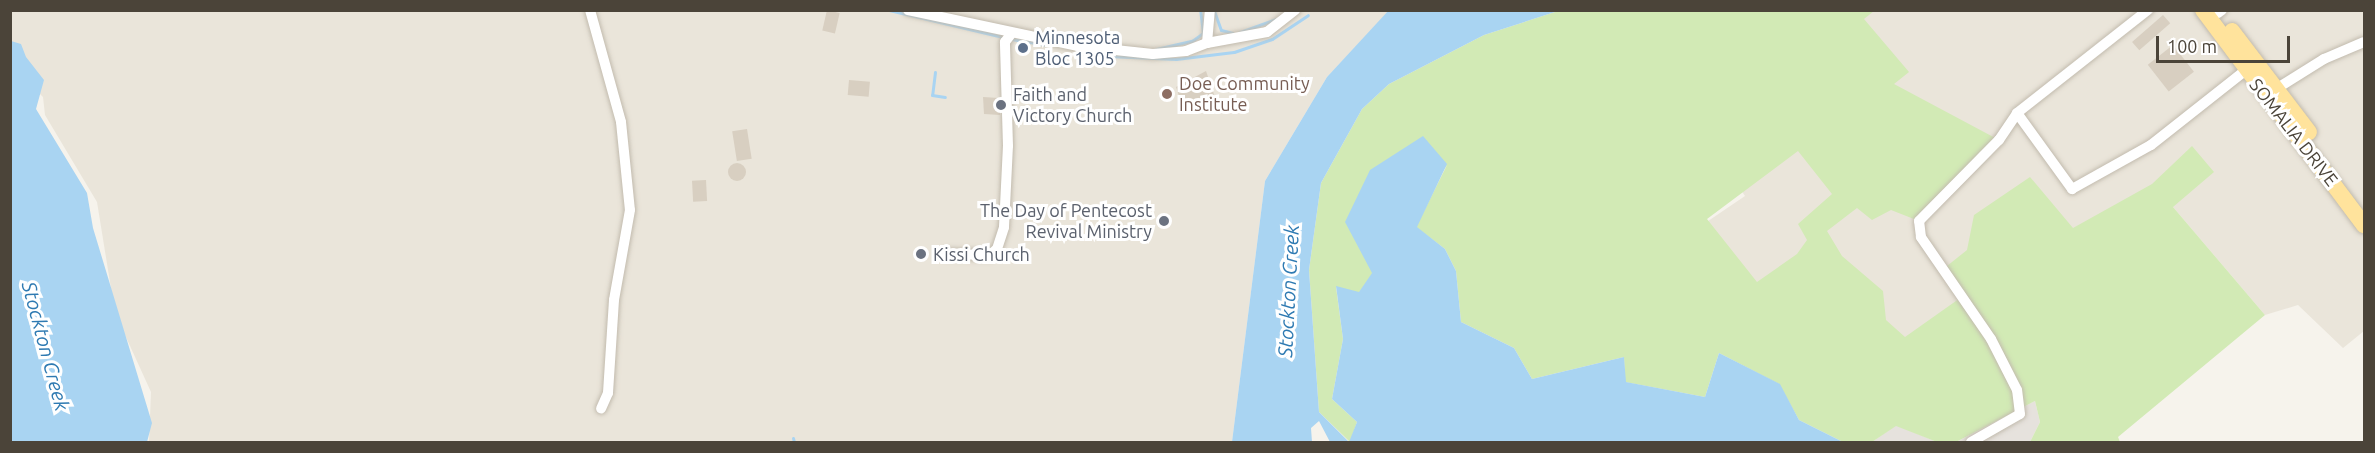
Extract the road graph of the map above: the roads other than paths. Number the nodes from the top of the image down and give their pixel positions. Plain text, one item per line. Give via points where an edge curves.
1 (590, 10) edge
2 (908, 10) edge
3 (1210, 10) edge
4 (1295, 10) edge
5 (2148, 10) edge
6 (2215, 11) edge
7 (1011, 34) junction
8 (2364, 42) edge
9 (1207, 43) junction
10 (2246, 70) junction
11 (2276, 89) junction
12 (2017, 113) junction
13 (2364, 208) edge
14 (2364, 225) edge
15 (947, 254) dead end
16 (601, 409) dead end
17 (1971, 442) edge

1 - 16 street via 621,122 630,210 614,300 608,393
2 - 7 street
3 - 9 street
4 - 9 street via 1267,32
5 - 12 street
6 - 10 main road, SOMALIA DRIVE
6 - 11 main road, SOMALIA DRIVE
7 - 9 street via 1153,54 1186,51
7 - 15 street via 1005,42 1008,146 1004,227 997,249 990,255
8 - 11 street
10 - 12 street via 2151,145 2072,189
10 - 14 main road, SOMALIA DRIVE
11 - 13 main road, SOMALIA DRIVE
12 - 17 street via 1999,140 1919,221 1921,237 1991,339 2017,390 2020,414

